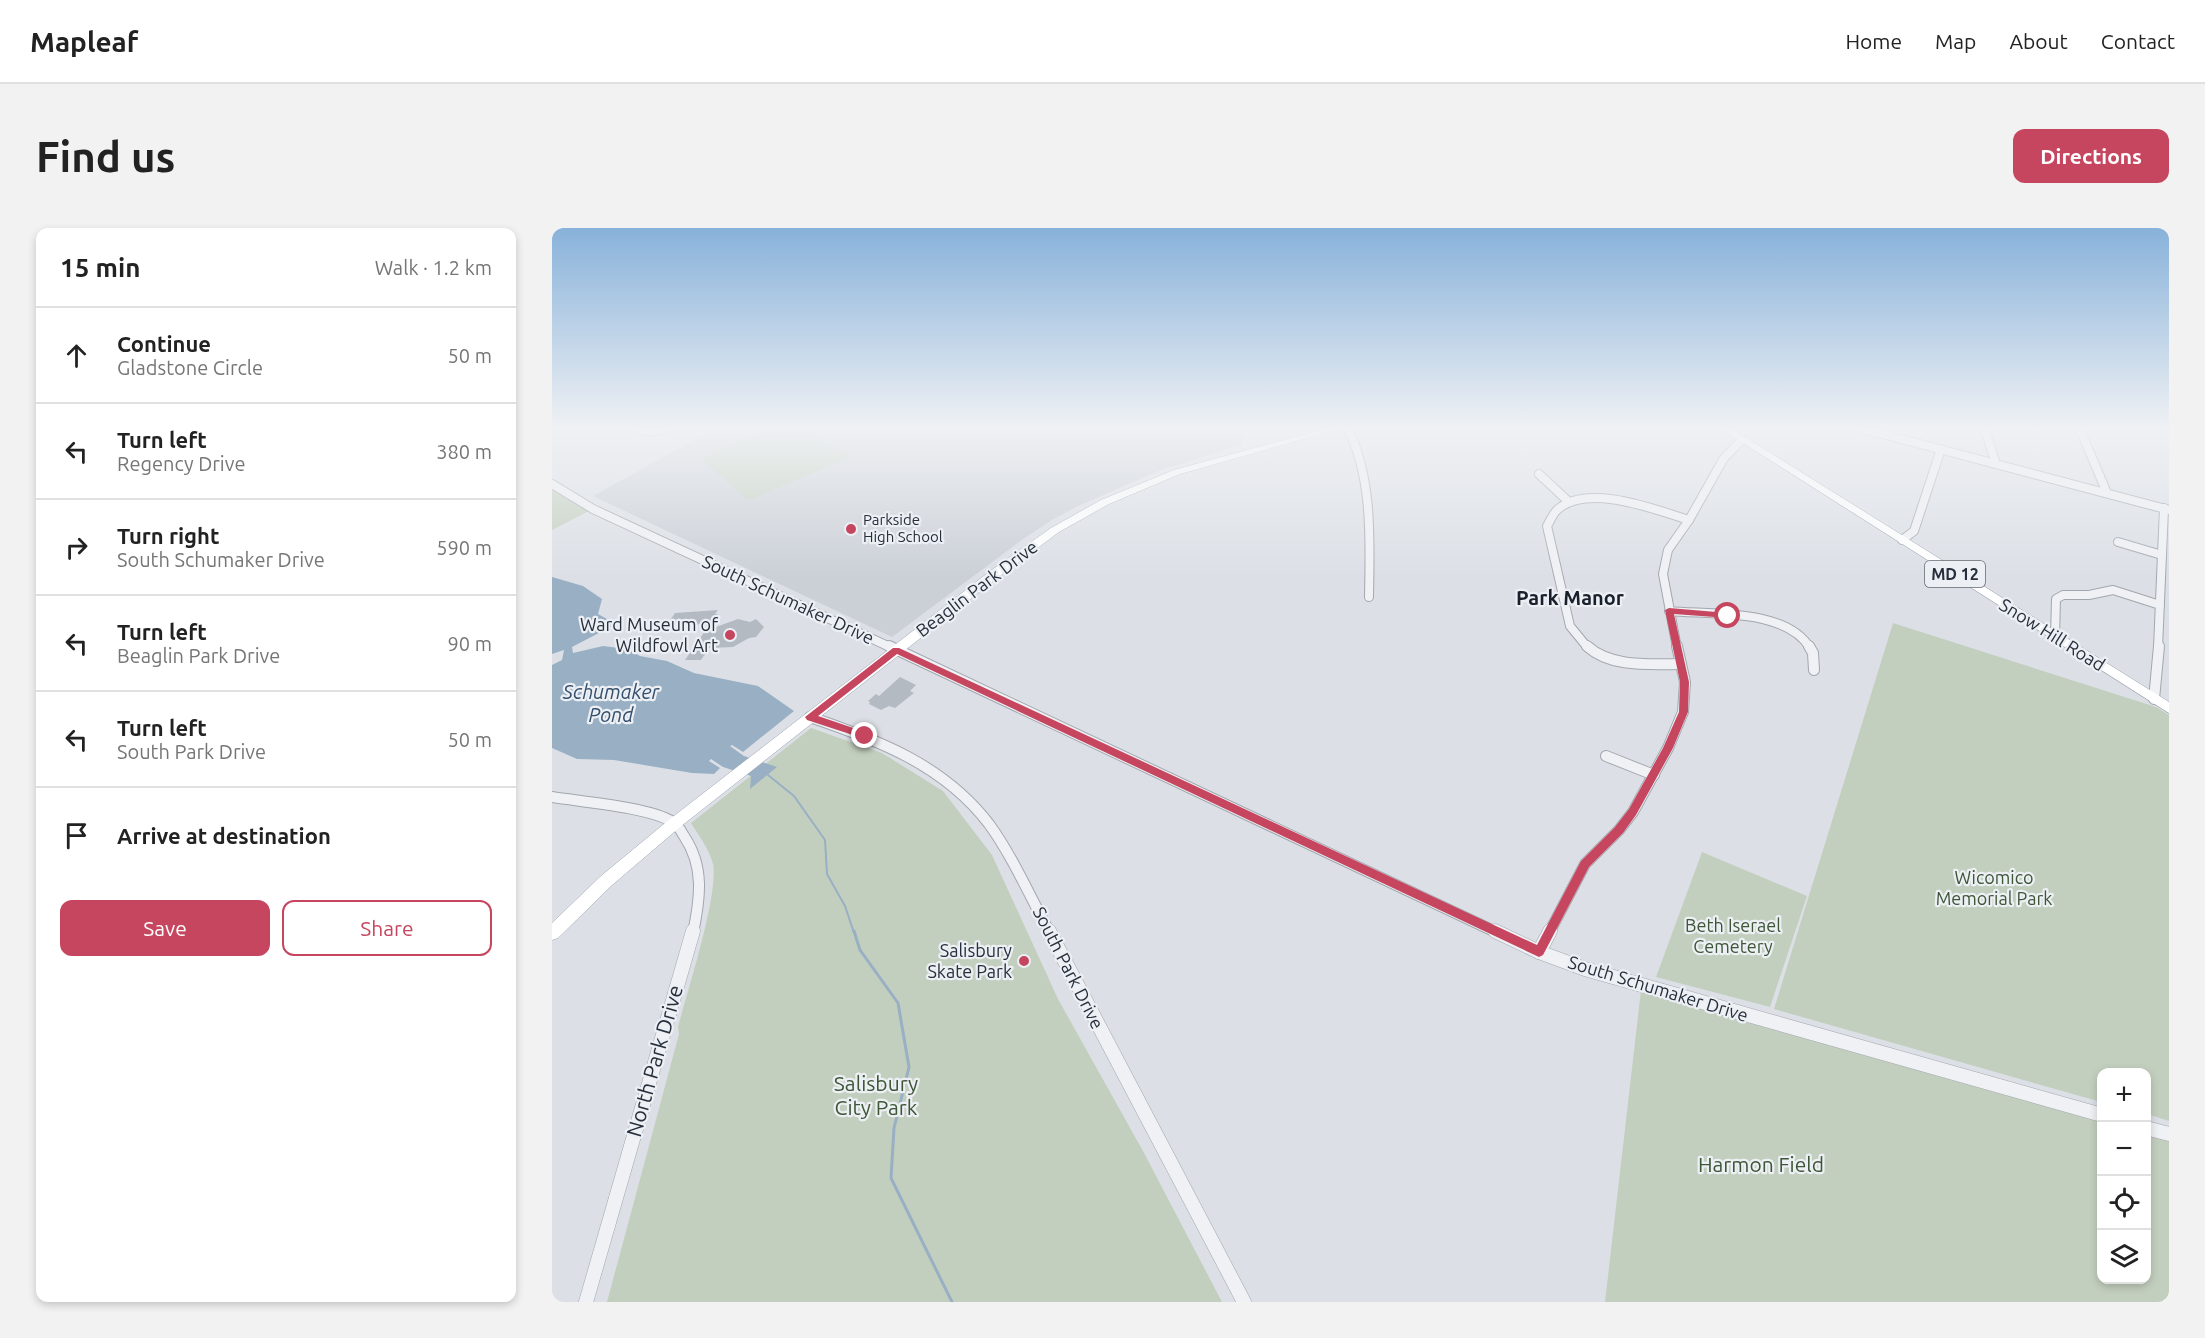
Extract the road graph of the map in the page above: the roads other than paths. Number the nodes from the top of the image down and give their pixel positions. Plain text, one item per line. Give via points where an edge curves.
1 (1163, 477) edge
2 (1362, 477) edge
3 (1542, 477) edge
4 (1713, 477) edge
5 (1801, 477) edge
6 (1932, 477) edge
7 (2046, 477) edge
8 (2100, 477) edge
9 (552, 484) edge
10 (2107, 493) junction
11 (1569, 502) junction
12 (2166, 509) edge
13 (1689, 520) junction
14 (1902, 540) junction
15 (2118, 542) dead end
16 (2162, 555) junction
17 (1369, 597) dead end
18 (2160, 605) junction
19 (1669, 610) junction
20 (2055, 637) junction
21 (896, 650) junction
22 (1681, 664) junction
23 (1814, 670) dead end
24 (2154, 699) junction
25 (2169, 708) edge
26 (810, 717) junction
27 (1606, 756) dead end
28 (1654, 775) junction
29 (552, 797) edge
30 (675, 823) junction
31 (552, 933) edge
32 (1539, 952) junction
33 (2097, 1114) edge
34 (2151, 1129) edge
35 (2169, 1134) edge
36 (586, 1302) edge
37 (1244, 1302) edge

1 - 21 main road, Beaglin Park Drive via 1093,508 1021,554
2 - 17 street
3 - 11 street
4 - 13 street
5 - 14 main road, Snow Hill Road / MD 12
6 - 14 street via 1914,531
7 - 10 street
8 - 10 street
9 - 21 street, South Schumaker Drive via 592,509
10 - 12 street
11 - 13 street via 1578,498 1608,498
11 - 22 street via 1554,513 1547,526 1576,638 1608,659 1634,664
12 - 16 street
13 - 19 street via 1664,562
14 - 20 main road, Snow Hill Road / MD 12
15 - 16 street
16 - 18 street
18 - 20 street via 2114,590 2063,595 2056,599
18 - 24 street
19 - 22 street
19 - 23 street via 1757,618 1784,625 1802,636 1812,649
20 - 24 main road, Snow Hill Road / MD 12
21 - 26 main road, Beaglin Park Drive
21 - 32 street, South Schumaker Drive
22 - 28 street via 1685,682 1683,712
24 - 25 main road, Snow Hill Road / MD 12
26 - 30 main road, Beaglin Park Drive
26 - 37 street, South Park Drive via 881,741 933,768 962,792 988,823 1008,854
27 - 28 street
28 - 32 street via 1633,812 1585,864
29 - 30 street via 653,814
30 - 31 main road, Beaglin Park Drive
30 - 36 street, North Park Drive via 699,864 698,912
32 - 33 street, South Schumaker Drive via 1585,969
34 - 35 street

